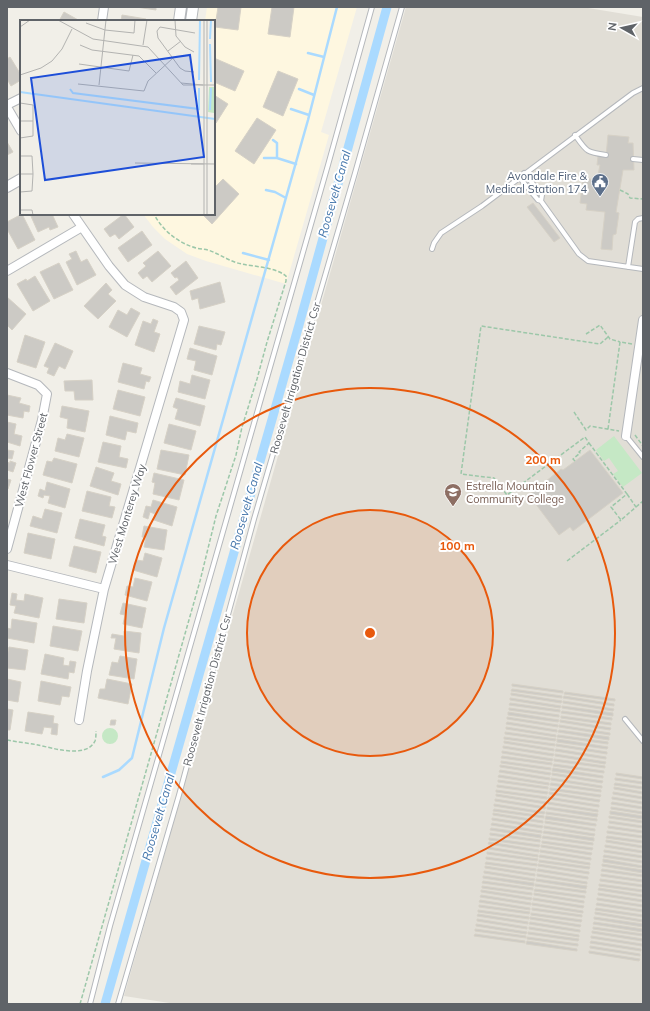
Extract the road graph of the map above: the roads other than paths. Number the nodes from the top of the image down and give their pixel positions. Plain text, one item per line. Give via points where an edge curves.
1 (104, 7) edge
2 (181, 7) edge
3 (193, 7) edge
4 (372, 7) edge
5 (402, 7) edge
6 (102, 20) edge
7 (179, 20) edge
8 (191, 20) edge
9 (643, 88) edge
10 (20, 99) edge
11 (7, 106) edge
12 (20, 129) edge
13 (575, 135) junction
14 (606, 155) dead end
15 (634, 159) dead end
16 (643, 160) edge
17 (524, 173) junction
18 (519, 177) junction
19 (20, 180) edge
20 (7, 187) edge
21 (541, 201) junction
22 (74, 215) edge
23 (643, 218) edge
24 (82, 227) junction
25 (432, 249) dead end
26 (628, 267) junction
27 (643, 269) edge
28 (7, 271) edge
29 (643, 320) edge
30 (7, 373) edge
31 (627, 434) joint
32 (643, 457) edge
33 (7, 549) edge
34 (7, 566) edge
35 (104, 589) junction
36 (625, 719) dead end
37 (79, 720) dead end
38 (643, 741) edge
39 (90, 1004) edge
40 (118, 1004) edge

1 - 6 street
2 - 7 street
3 - 8 street
4 - 39 lane
5 - 40 lane, Roosevelt Irrigation District Csr
9 - 13 lane
10 - 11 street
11 - 12 street
13 - 14 lane via 590,152
13 - 17 lane
15 - 16 lane
17 - 18 lane
17 - 21 lane via 542,195
18 - 21 lane
18 - 25 lane via 441,233
19 - 20 street
21 - 26 lane via 586,260
22 - 24 street
23 - 26 lane via 635,222
24 - 28 street
24 - 35 street, West Monterey Way via 125,285 144,297 174,307 182,312 184,320
26 - 27 lane
29 - 31 street
30 - 33 street, West Flower Street via 38,385 47,394
31 - 32 lane
34 - 35 street
35 - 37 street, West Monterey Way
36 - 38 lane

